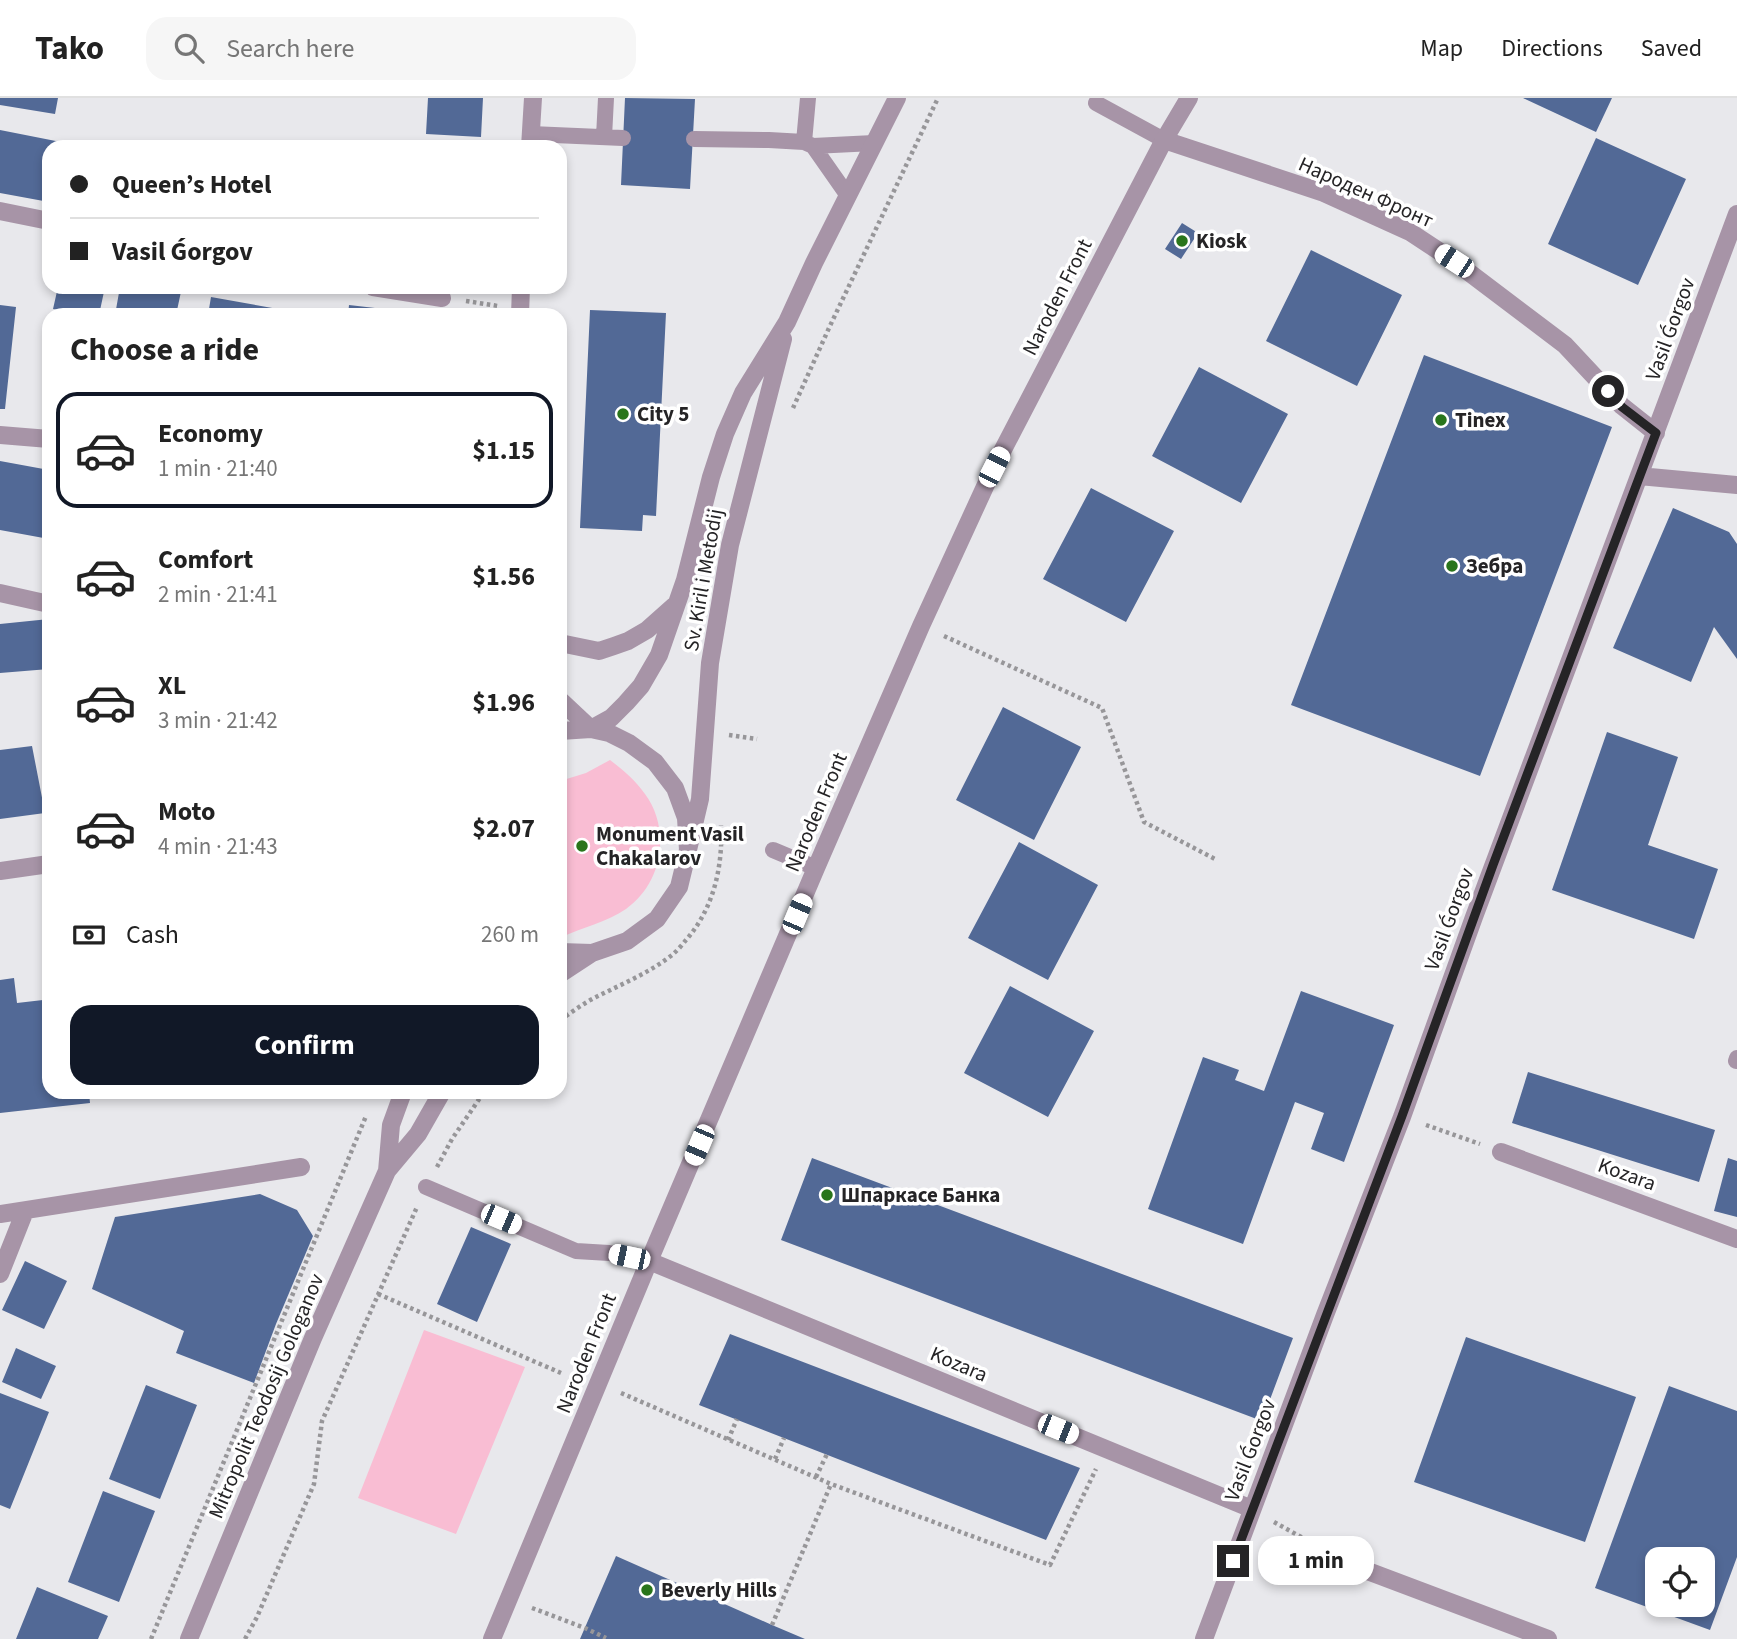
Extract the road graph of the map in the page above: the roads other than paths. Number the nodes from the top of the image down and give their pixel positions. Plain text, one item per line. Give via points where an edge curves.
1 (533, 98) edge
2 (606, 98) edge
3 (808, 98) edge
4 (897, 98) edge
5 (1189, 98) edge
6 (1096, 103) dead end
7 (604, 137) junction
8 (623, 138) dead end
9 (694, 139) dead end
10 (531, 140) edge
11 (1164, 140) junction
12 (874, 143) junction
13 (808, 144) junction
14 (848, 196) junction
15 (0, 211) edge
16 (1737, 214) edge
17 (42, 220) edge
18 (417, 294) edge
19 (442, 298) road end
20 (787, 322) junction
21 (1656, 433) junction
22 (0, 435) edge
23 (42, 438) edge
24 (1639, 476) junction
25 (1737, 485) edge
26 (0, 593) edge
27 (42, 602) edge
28 (677, 604) junction
29 (567, 644) edge
30 (567, 706) edge
31 (591, 729) junction
32 (567, 731) edge
33 (688, 850) junction
34 (773, 850) dead end
35 (42, 865) edge
36 (816, 868) junction
37 (0, 871) edge
38 (567, 952) edge
39 (592, 953) junction
40 (567, 969) edge
41 (400, 1099) edge
42 (438, 1099) edge
43 (1501, 1152) road end
44 (301, 1167) dead end
45 (387, 1171) junction
46 (426, 1187) road end
47 (25, 1210) junction
48 (0, 1214) edge
49 (1737, 1239) edge
50 (649, 1261) junction
51 (0, 1274) edge
52 (1252, 1510) junction
53 (1349, 1564) road end
54 (190, 1639) edge
55 (492, 1639) edge
56 (1204, 1639) edge
57 (1548, 1639) edge

1 - 10 street
2 - 7 lane
3 - 13 lane
4 - 12 street, Sv. Kiril i Metodij
5 - 11 street, Naroden Front
6 - 11 lane
7 - 8 lane
7 - 10 lane
9 - 13 lane
11 - 21 street, Народен Фронт via 1324,193 1410,232 1564,345 1622,407
11 - 36 street, Naroden Front via 994,467
12 - 13 lane
12 - 14 street, Sv. Kiril i Metodij
13 - 14 lane
14 - 20 street, Sv. Kiril i Metodij
15 - 17 street
16 - 21 street, Vasil Ǵorgov
18 - 19 street
20 - 28 street, Sv. Kiril i Metodij via 743,393 725,434
20 - 33 street, Sv. Kiril i Metodij via 730,545 710,663 700,799
21 - 24 street, Vasil Ǵorgov
22 - 23 street
24 - 25 street
24 - 52 street, Vasil Ǵorgov
26 - 27 street
28 - 29 street via 628,641 599,651
28 - 31 street, Sv. Kiril i Metodij via 659,654 641,686 611,718
30 - 31 street
31 - 32 street
31 - 33 street via 620,738 655,762 674,788 686,818
33 - 39 street, Sv. Kiril i Metodij via 679,887 657,919 627,941
34 - 36 lane
35 - 37 street
36 - 50 street, Naroden Front
38 - 39 street
39 - 40 street
41 - 45 street, Mitropolit Teodosij Gologanov via 391,1125
42 - 45 street, Mitropolit Teodosij Gologanov
43 - 49 street, Kozara
44 - 47 street
45 - 54 street, Mitropolit Teodosij Gologanov
46 - 50 lane via 576,1251
47 - 48 street
47 - 51 street
50 - 52 street, Kozara
50 - 55 street, Naroden Front
52 - 56 street, Vasil Ǵorgov
53 - 57 street

